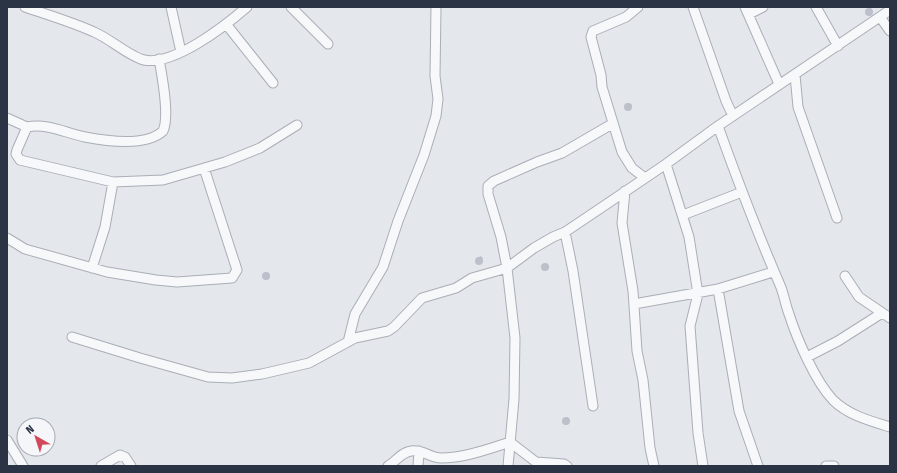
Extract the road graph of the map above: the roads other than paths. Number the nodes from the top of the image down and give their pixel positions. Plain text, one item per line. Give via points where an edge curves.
1 (25, 7) edge
2 (170, 7) edge
3 (247, 7) edge
4 (291, 7) edge
5 (436, 7) edge
6 (638, 7) edge
7 (693, 7) edge
8 (763, 7) edge
9 (816, 7) edge
10 (747, 10) edge
11 (883, 12) edge
12 (226, 24) junction
13 (890, 31) edge
14 (328, 44) dead end
15 (838, 46) junction
16 (181, 52) junction
17 (159, 59) junction
18 (794, 75) junction
19 (273, 83) dead end
20 (779, 84) junction
21 (733, 116) junction
22 (7, 118) edge
23 (612, 124) junction
24 (297, 125) dead end
25 (718, 126) junction
26 (27, 127) junction
27 (666, 164) junction
28 (204, 168) junction
29 (645, 178) junction
30 (113, 182) junction
31 (625, 191) junction
32 (742, 192) junction
33 (683, 215) junction
34 (837, 218) dead end
35 (565, 232) junction
36 (7, 238) edge
37 (92, 268) junction
38 (507, 268) junction
39 (773, 272) junction
40 (844, 276) dead end
41 (718, 290) junction
42 (698, 294) junction
43 (634, 304) junction
44 (886, 315) edge
45 (72, 337) dead end
46 (348, 342) junction
47 (808, 357) junction
48 (593, 406) dead end
49 (890, 427) edge
50 (7, 440) edge
51 (510, 442) junction
52 (419, 450) junction
53 (23, 466) edge
54 (101, 466) edge
55 (131, 466) edge
56 (388, 466) edge
57 (418, 466) edge
58 (508, 466) edge
59 (567, 466) edge
60 (654, 466) edge
61 (703, 466) edge
62 (758, 466) edge
63 (826, 466) edge
64 (834, 466) edge

1 - 17 street via 93,31 138,58 150,61
2 - 16 street
3 - 12 street
4 - 14 street
5 - 46 street via 436,116 383,267 355,314
6 - 23 street via 626,17 591,35
7 - 21 street
8 - 10 street
9 - 15 street
10 - 20 street
11 - 13 street
11 - 15 street
12 - 16 street
12 - 19 street
15 - 18 street
16 - 17 street
17 - 26 street via 165,122 163,131 155,137 117,141 84,137 40,125
18 - 20 street
18 - 34 street via 798,107
20 - 21 street
21 - 25 street
22 - 26 street
23 - 29 street via 627,162
23 - 38 street via 562,153 525,167 488,186
24 - 28 street via 260,148
25 - 27 street
25 - 32 street
26 - 30 street via 16,154 20,160
27 - 29 street
27 - 33 street
28 - 30 street via 163,180
28 - 37 street via 237,270 232,278 206,281 156,280
29 - 31 street
30 - 37 street
31 - 35 street
31 - 43 street via 622,223
32 - 33 street
32 - 39 street
33 - 42 street
35 - 38 street via 553,236
35 - 48 street via 574,271
36 - 37 street via 25,249
38 - 46 street via 472,278 456,288 422,298 394,327 364,334
38 - 51 street via 515,338 515,392
39 - 41 street
39 - 47 street via 780,285 795,331
40 - 44 street via 859,298
41 - 42 street
41 - 62 street via 739,411
42 - 43 street
42 - 61 street via 690,326
43 - 60 street via 637,350
44 - 47 street
45 - 46 street via 183,371 208,377 232,378 302,365
47 - 49 street via 822,386 833,400 845,410
50 - 53 street
51 - 52 street via 452,457 439,458
51 - 58 street
51 - 59 street via 536,462
52 - 56 street via 405,453
52 - 57 street
54 - 55 street via 120,455 125,457
63 - 64 street

